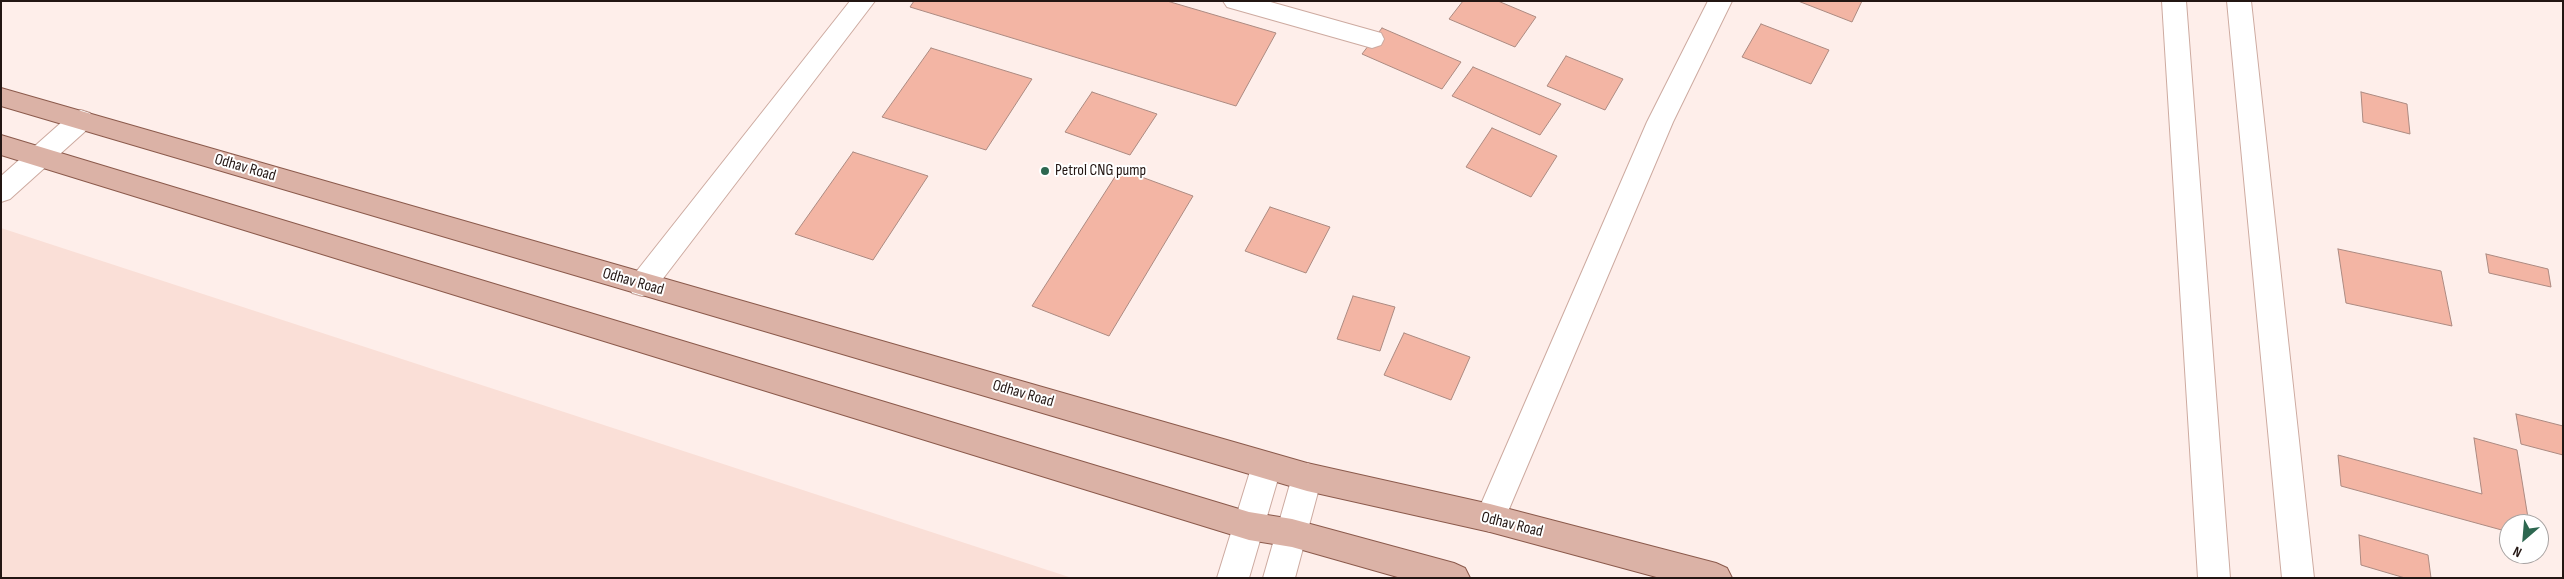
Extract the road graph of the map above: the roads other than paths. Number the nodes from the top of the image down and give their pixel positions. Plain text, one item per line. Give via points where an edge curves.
1 (863, 1) edge
2 (1235, 1) edge
3 (1720, 1) edge
4 (2174, 1) edge
5 (2239, 1) edge
6 (1372, 39) dead end
7 (1, 96) edge
8 (81, 120) junction
9 (1, 144) edge
10 (41, 156) junction
11 (1, 192) edge
12 (642, 285) junction
13 (1266, 464) junction
14 (1307, 477) junction
15 (1490, 518) junction
16 (1249, 526) junction
17 (1292, 533) junction
18 (1233, 578) edge
19 (1279, 578) edge
20 (1454, 578) edge
21 (1716, 578) edge
22 (2214, 578) edge
23 (2298, 578) edge

1 - 12 street
2 - 6 street
3 - 15 street via 1660,122
4 - 22 street
5 - 23 street
7 - 8 main road, Odhav Road
8 - 10 street
8 - 12 main road, Odhav Road
9 - 10 main road
10 - 11 street
10 - 16 main road
12 - 13 main road, Odhav Road
13 - 14 main road, Odhav Road
13 - 16 street
14 - 15 main road, Odhav Road
14 - 17 street
15 - 21 main road, Odhav Road
16 - 17 main road
16 - 18 street
17 - 19 street
17 - 20 main road

